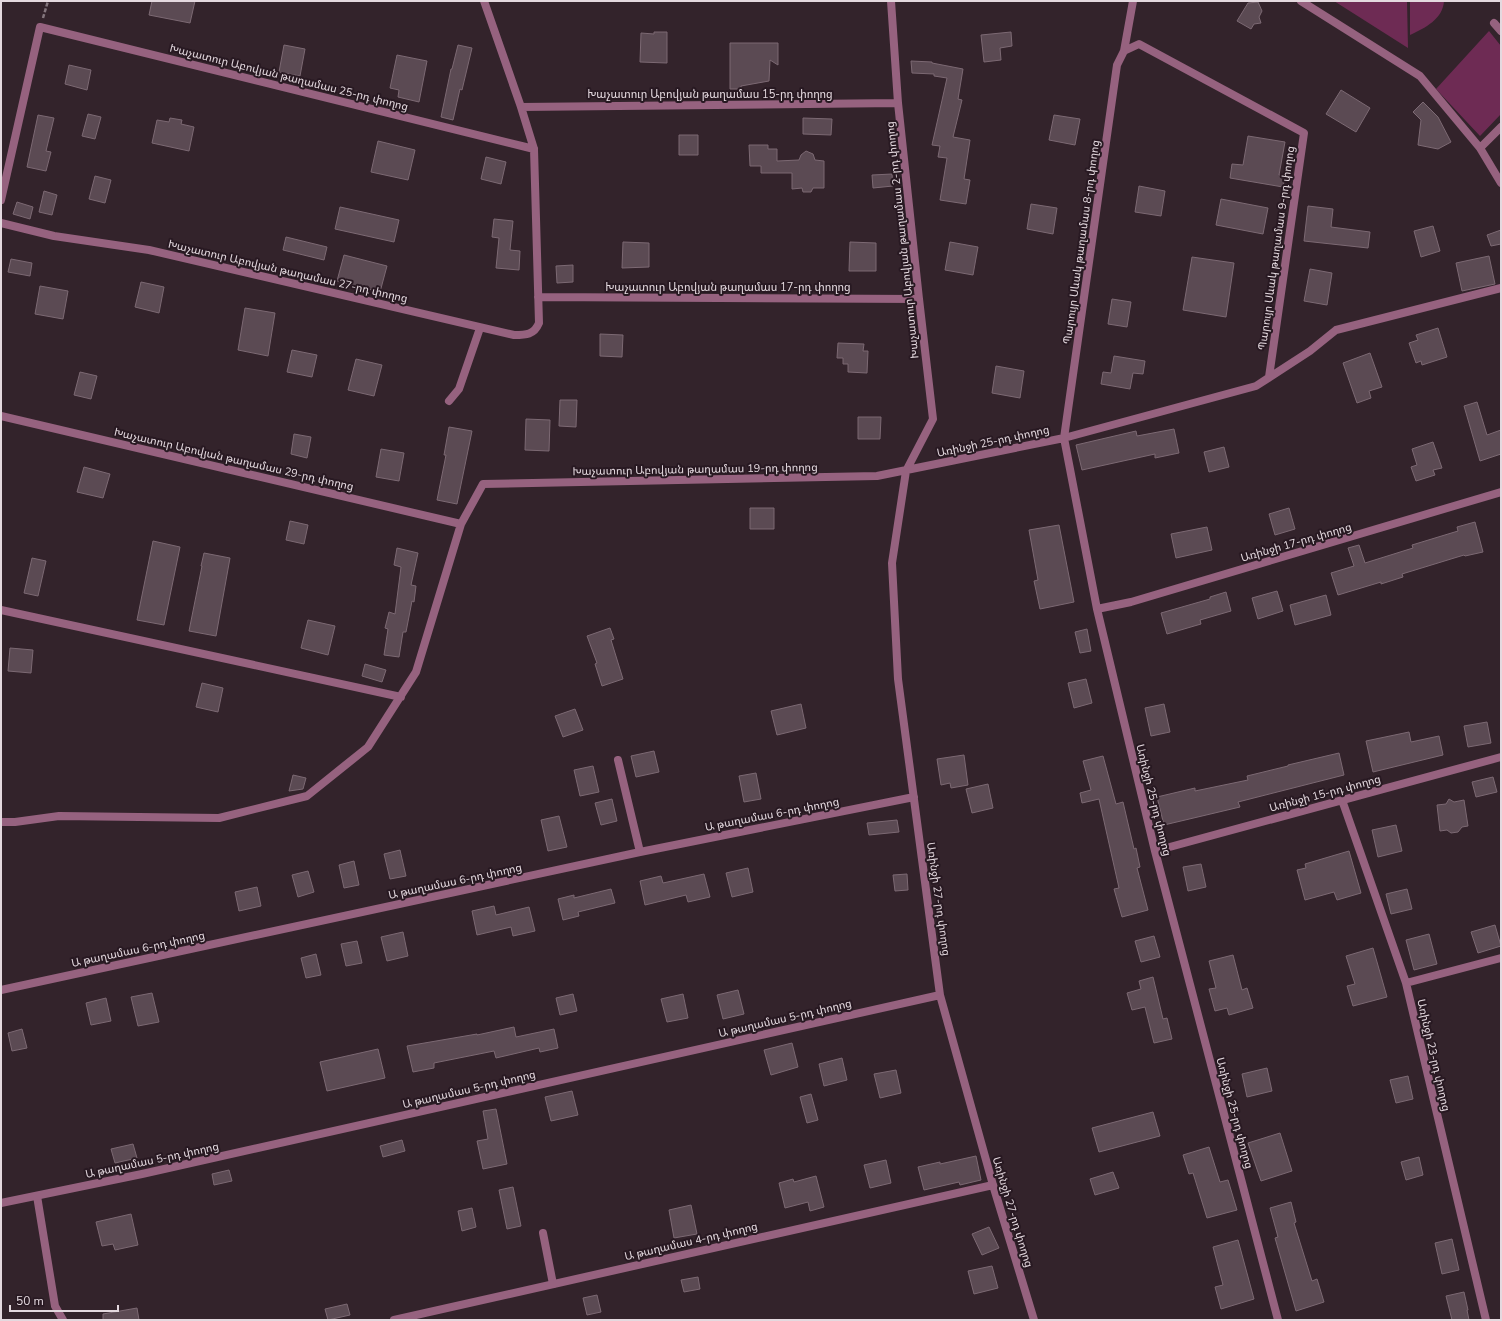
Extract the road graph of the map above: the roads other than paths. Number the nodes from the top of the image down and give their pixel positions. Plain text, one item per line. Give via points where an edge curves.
1 (484, 1) edge
2 (891, 1) edge
3 (1133, 1) edge
4 (1301, 1) edge
5 (1494, 23) dead end
6 (1501, 31) edge
7 (1124, 50) junction
8 (898, 104) junction
9 (521, 107) junction
10 (1501, 127) edge
11 (1480, 148) junction
12 (534, 149) junction
13 (1501, 183) edge
14 (1, 200) edge
15 (1, 223) edge
16 (1501, 288) edge
17 (538, 297) junction
18 (919, 299) junction
19 (480, 328) junction
20 (1268, 377) junction
21 (449, 401) dead end
22 (1, 416) edge
23 (1064, 438) junction
24 (906, 471) junction
25 (1501, 492) edge
26 (461, 524) junction
27 (1097, 609) junction
28 (1, 610) edge
29 (400, 697) junction
30 (1501, 757) edge
31 (618, 760) dead end
32 (914, 797) junction
33 (1342, 800) junction
34 (1, 822) edge
35 (1155, 851) junction
36 (640, 852) junction
37 (1501, 958) edge
38 (1406, 983) junction
39 (1, 990) edge
40 (940, 994) junction
41 (993, 1185) junction
42 (37, 1196) junction
43 (1, 1203) edge
44 (543, 1233) dead end
45 (554, 1284) junction
46 (63, 1320) edge
47 (394, 1320) edge
48 (1034, 1320) edge
49 (1278, 1320) edge
50 (1486, 1320) edge

1 - 9 street
2 - 8 street, Խաչատուր Աբովյան թաղամաս 2-րդ փողոց
3 - 7 street, Պարույր Սևակ թաղամաս 8-րդ փողոց
4 - 11 street via 1420,76
5 - 6 street
7 - 20 street, Պարույր Սևակ թաղամաս 9-րդ փողոց via 1139,44 1304,133
7 - 23 street, Պարույր Սևակ թաղամաս 8-րդ փողոց via 1117,65
8 - 9 street, Խաչատուր Աբովյան թաղամաս 15-րդ փողոց
8 - 18 street, Խաչատուր Աբովյան թաղամաս 2-րդ փողոց
9 - 12 street
10 - 11 street
11 - 13 street
12 - 14 street, Խաչատուր Աբովյան թաղամաս 25-րդ փողոց via 40,27
12 - 17 street
15 - 19 street, Խաչատուր Աբովյան թաղամաս 27-րդ փողոց via 54,236 149,250
16 - 20 street via 1336,330 1310,351
17 - 18 street, Խաչատուր Աբովյան թաղամաս 17-րդ փողոց
17 - 19 street, Խաչատուր Աբովյան թաղամաս 27-րդ փողոց via 539,323 536,331 514,336
18 - 24 street, Խաչատուր Աբովյան թաղամաս 2-րդ փողոց via 933,419
19 - 21 street via 459,389
20 - 23 street via 1256,386
22 - 26 street, Խաչատուր Աբովյան թաղամաս 29-րդ փողոց
23 - 24 street, Առինջի 25-րդ փողոց
23 - 27 street, Առինջի 25-րդ փողոց
24 - 26 street, Խաչատուր Աբովյան թաղամաս 19-րդ փողոց via 877,476 483,484
24 - 32 street, Առինջի 27-րդ փողոց via 892,563 898,679
25 - 27 street, Առինջի 17-րդ փողոց via 1138,600
26 - 29 street via 416,672
27 - 35 street, Առինջի 25-րդ փողոց
28 - 29 street
29 - 34 street via 368,748 306,796 219,818 59,816
30 - 33 street, Առինջի 15-րդ փողոց
31 - 36 street
32 - 36 street, Ա թաղամաս 6-րդ փողոց
32 - 40 street, Առինջի 27-րդ փողոց
33 - 35 street, Առինջի 15-րդ փողոց
33 - 38 street, Առինջի 23-րդ փողոց
35 - 49 street, Առինջի 25-րդ փողոց
36 - 39 street, Ա թաղամաս 6-րդ փողոց
37 - 38 street
38 - 50 street, Առինջի 23-րդ փողոց
40 - 41 street, Առինջի 27-րդ փողոց
40 - 42 street, Ա թաղամաս 5-րդ փողոց
41 - 45 street, Ա թաղամաս 4-րդ փողոց
41 - 48 street, Առինջի 27-րդ փողոց
42 - 43 street, Ա թաղամաս 5-րդ փողոց
42 - 46 street via 55,1306
44 - 45 street
45 - 47 street, Ա թաղամաս 4-րդ փողոց

